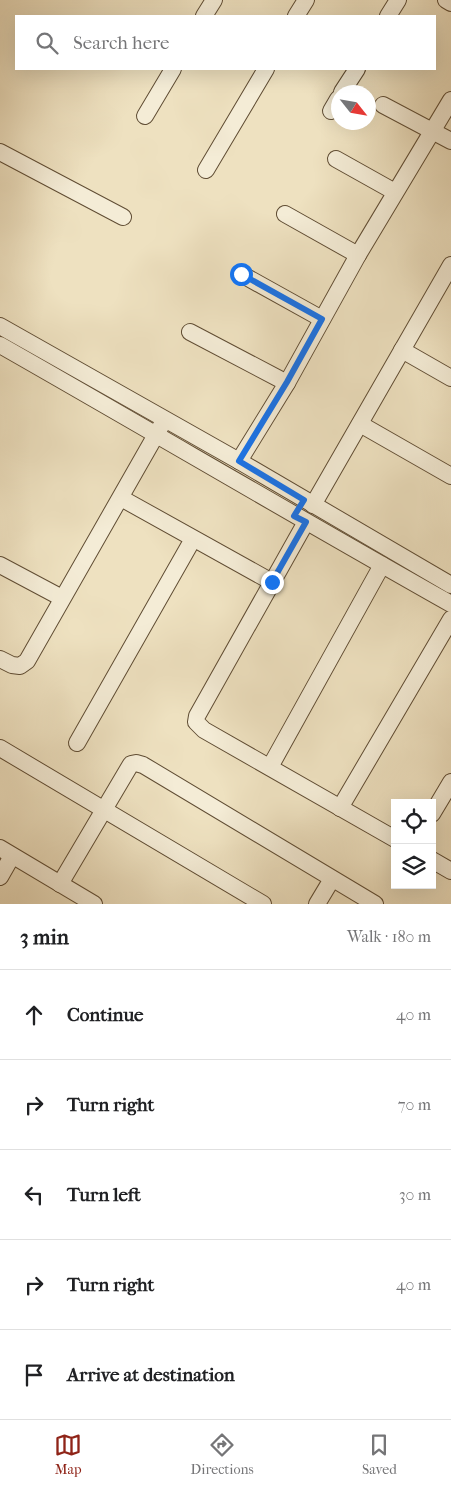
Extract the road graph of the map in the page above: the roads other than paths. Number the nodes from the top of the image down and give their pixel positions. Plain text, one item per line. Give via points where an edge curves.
1 (214, 0) edge
2 (306, 0) edge
3 (398, 0) edge
4 (446, 0) edge
5 (451, 3) edge
6 (205, 15) edge
7 (297, 15) edge
8 (389, 15) edge
9 (172, 70) edge
10 (265, 70) edge
11 (356, 70) edge
12 (347, 85) edge
13 (451, 100) edge
14 (383, 104) dead end
15 (145, 116) dead end
16 (433, 131) junction
17 (451, 141) edge
18 (0, 152) edge
19 (336, 159) dead end
20 (206, 170) dead end
21 (395, 192) junction
22 (285, 214) dead end
23 (123, 217) dead end
24 (358, 255) junction
25 (451, 265) edge
26 (241, 274) dead end
27 (446, 287) edge
28 (322, 319) junction
29 (0, 326) edge
30 (190, 332) dead end
31 (0, 345) edge
32 (402, 350) junction
33 (451, 378) edge
34 (287, 382) junction
35 (165, 420) junction
36 (360, 424) junction
37 (157, 435) junction
38 (239, 461) junction
39 (451, 476) edge
40 (121, 498) junction
41 (314, 506) junction
42 (306, 522) junction
43 (193, 539) junction
44 (0, 565) edge
45 (382, 565) junction
46 (272, 582) junction
47 (451, 585) edge
48 (62, 598) junction
49 (451, 604) edge
50 (451, 619) edge
51 (0, 659) edge
52 (77, 743) dead end
53 (0, 748) edge
54 (270, 767) junction
55 (451, 782) edge
56 (436, 807) edge
57 (340, 808) junction
58 (105, 810) junction
59 (391, 837) edge
60 (6, 852) edge
61 (436, 862) edge
62 (451, 871) edge
63 (0, 876) edge
64 (332, 879) junction
65 (60, 884) junction
66 (86, 902) edge
67 (263, 904) edge
68 (317, 904) edge
69 (375, 904) edge

1 - 6 street
2 - 7 street
3 - 8 street
4 - 5 street
9 - 15 street
10 - 20 street
11 - 12 street
13 - 16 street
14 - 16 street
16 - 17 street
16 - 21 street
18 - 23 street
19 - 21 street
21 - 24 street
22 - 24 street
24 - 28 street
25 - 27 street
26 - 28 street
27 - 32 street
28 - 34 street
29 - 35 street
30 - 34 street
31 - 37 street
32 - 33 street
32 - 36 street
34 - 38 street
35 - 37 street
35 - 38 street
36 - 39 street
36 - 41 street
37 - 40 street
37 - 42 street
38 - 41 street
40 - 43 street
40 - 48 street
41 - 42 street
41 - 42 street
41 - 47 street
42 - 45 street
42 - 46 street
43 - 46 street
43 - 52 street
44 - 48 street
45 - 49 street
45 - 54 street
46 - 54 street via 196,722 204,730
48 - 51 street via 27,661 20,666
50 - 57 street
53 - 58 street
54 - 57 street
55 - 56 street
57 - 59 street
58 - 64 street via 132,764 136,763
58 - 65 street
58 - 67 street
60 - 63 street
60 - 65 street
61 - 62 street
64 - 68 street
64 - 69 street
65 - 66 street

